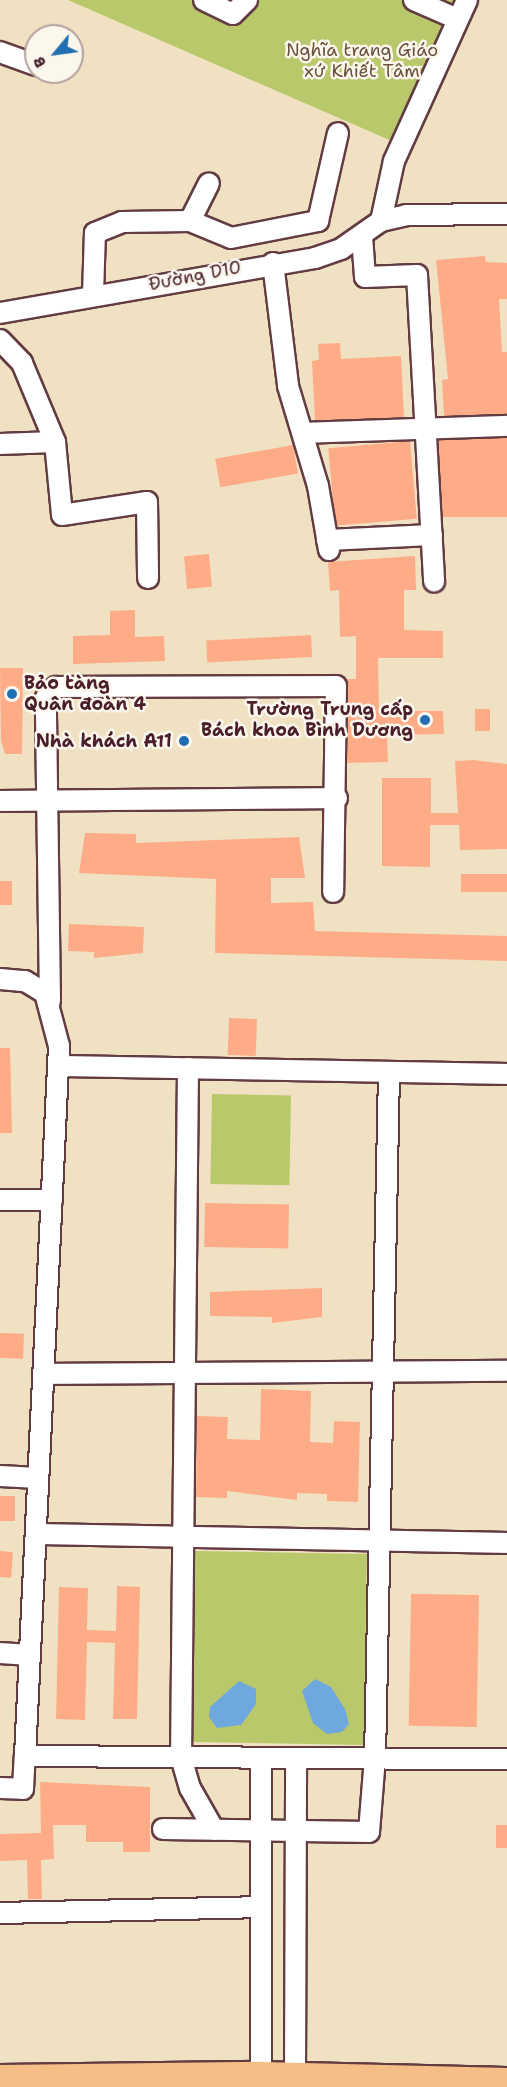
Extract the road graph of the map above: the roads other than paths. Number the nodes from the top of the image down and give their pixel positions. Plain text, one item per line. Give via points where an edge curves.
1 (204, 0) edge
2 (247, 0) edge
3 (414, 0) edge
4 (467, 0) edge
5 (457, 19) junction
6 (0, 52) edge
7 (24, 61) edge
8 (338, 133) dead end
9 (209, 183) dead end
10 (507, 214) edge
11 (190, 221) junction
12 (381, 221) junction
13 (362, 236) junction
14 (273, 263) junction
15 (93, 295) junction
16 (0, 313) edge
17 (0, 340) edge
18 (507, 426) edge
19 (426, 429) junction
20 (304, 433) junction
21 (55, 442) junction
22 (0, 444) edge
23 (432, 535) junction
24 (148, 578) dead end
25 (434, 582) dead end
26 (337, 798) junction
27 (47, 800) junction
28 (0, 801) edge
29 (333, 892) dead end
30 (0, 979) edge
31 (50, 1001) junction
32 (58, 1066) junction
33 (188, 1068) junction
34 (389, 1072) junction
35 (507, 1074) edge
36 (0, 1200) edge
37 (52, 1200) junction
38 (507, 1371) edge
39 (383, 1372) junction
40 (185, 1373) junction
41 (43, 1374) junction
42 (0, 1476) edge
43 (38, 1478) junction
44 (36, 1534) junction
45 (183, 1537) junction
46 (380, 1541) junction
47 (507, 1544) edge
48 (0, 1653) edge
49 (30, 1654) junction
50 (25, 1756) junction
51 (181, 1757) junction
52 (261, 1758) junction
53 (296, 1758) junction
54 (375, 1758) junction
55 (507, 1759) edge
56 (0, 1788) edge
57 (163, 1829) dead end
58 (214, 1830) junction
59 (261, 1831) junction
60 (296, 1832) junction
61 (260, 1907) junction
62 (0, 1913) edge
63 (261, 2074) junction
64 (295, 2076) junction
65 (0, 2078) edge
66 (507, 2081) edge
67 (145, 2082) edge
68 (329, 2082) edge

1 - 2 street via 233,14
3 - 5 street
4 - 5 street
5 - 12 street via 394,161
6 - 7 street
8 - 11 street via 318,221 231,238
9 - 11 street
10 - 12 street via 431,212
11 - 15 street via 122,222 95,233
12 - 13 street, Đường D10
13 - 14 street, Đường D10 via 326,255
13 - 19 street via 365,277 417,275
14 - 15 street, Đường D10
14 - 20 street via 288,386
15 - 16 street, Đường D10
17 - 21 street via 22,363
18 - 19 street
19 - 20 street
19 - 23 street
20 - 23 street via 328,545
21 - 22 street
21 - 24 street via 62,515 147,502
23 - 25 street
26 - 27 street
26 - 27 street via 336,686 60,686 46,698
26 - 29 street
27 - 28 street
27 - 31 street
30 - 31 street via 32,983
31 - 32 street
32 - 33 street
32 - 37 street
33 - 34 street
33 - 40 street
34 - 35 street
34 - 39 street
36 - 37 street
37 - 41 street
38 - 39 street
39 - 40 street
39 - 46 street
40 - 41 street
40 - 45 street
41 - 43 street
42 - 43 street
43 - 44 street
44 - 45 street
44 - 49 street
45 - 46 street
45 - 51 street
46 - 47 street
46 - 54 street
48 - 49 street
49 - 50 street
50 - 51 street
50 - 56 street via 23,1789
51 - 52 street
51 - 58 street via 190,1788
52 - 53 street
52 - 59 street
53 - 54 street
53 - 60 street
54 - 55 street
54 - 60 street via 369,1832
57 - 58 street
58 - 59 street
59 - 60 street
59 - 61 street
60 - 64 street
61 - 62 street
61 - 63 street
63 - 64 main road
63 - 67 main road
64 - 68 main road
65 - 67 main road
66 - 68 main road

